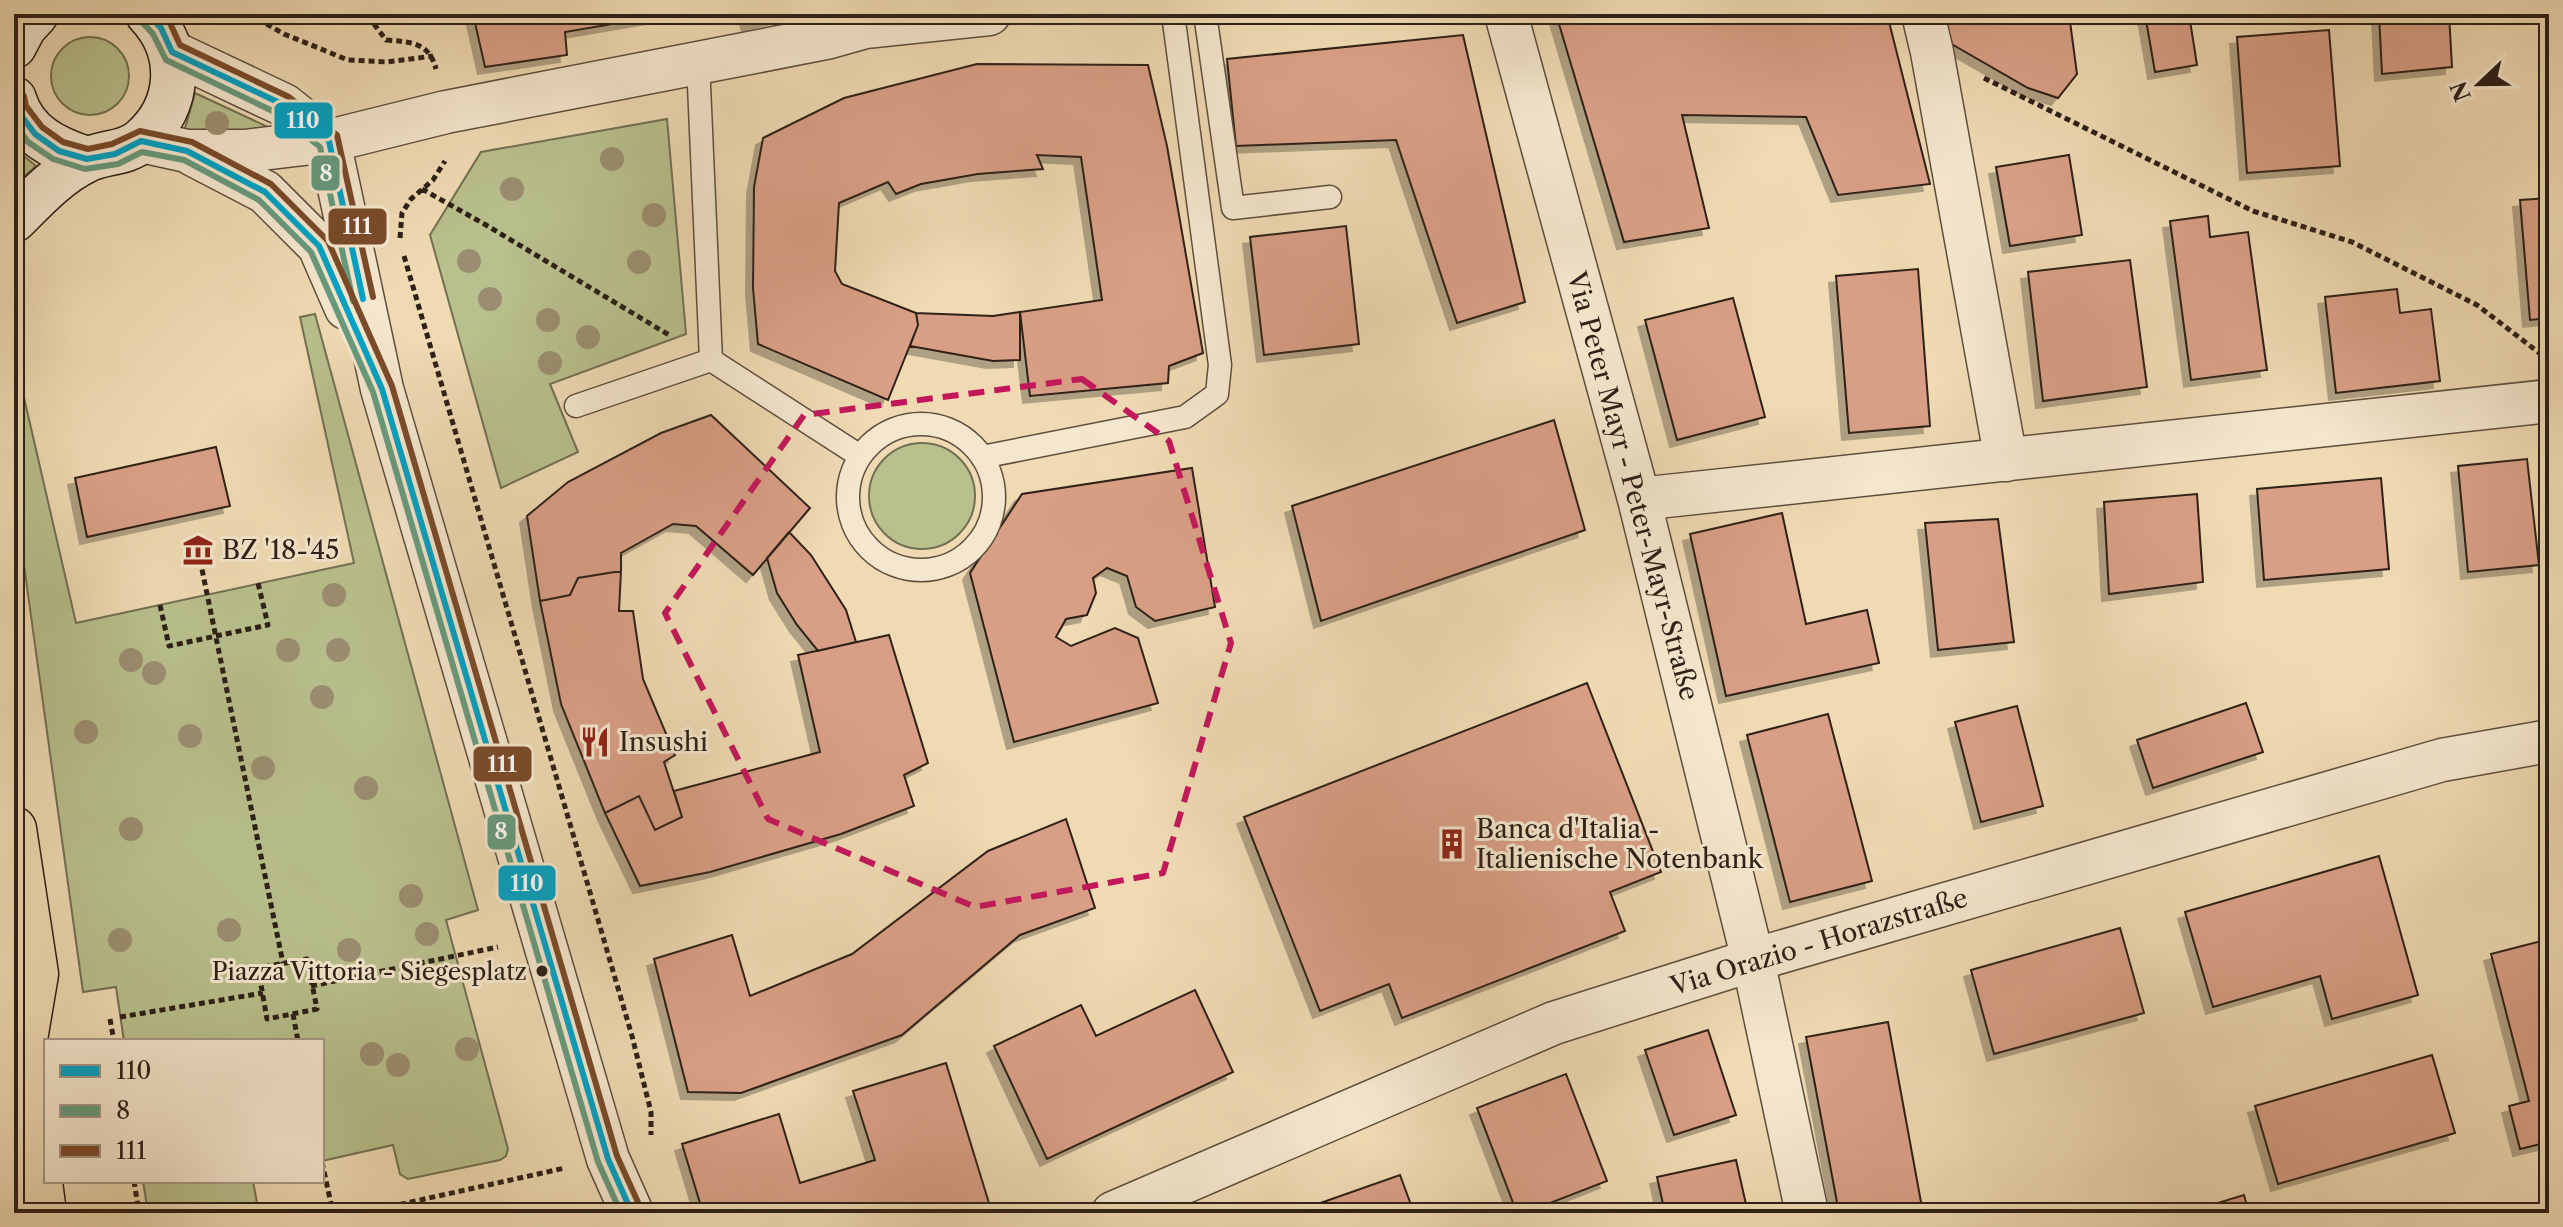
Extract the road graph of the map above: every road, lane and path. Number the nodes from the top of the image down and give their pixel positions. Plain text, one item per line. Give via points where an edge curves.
1 (148, 14) edge
2 (249, 14) edge
3 (373, 14) edge
4 (989, 14) edge
5 (1173, 14) edge
6 (1205, 14) edge
7 (1506, 14) edge
8 (878, 21) edge
9 (1928, 33) edge
10 (172, 52) junction
11 (433, 56) junction
12 (698, 62) junction
13 (14, 99) edge
14 (446, 112) junction
15 (141, 141) junction
16 (329, 141) junction
17 (187, 151) junction
18 (87, 159) junction
19 (422, 189) junction
20 (1330, 197) dead end
21 (14, 220) edge
22 (711, 360) junction
23 (2549, 360) edge
24 (382, 389) junction
25 (2549, 401) edge
26 (576, 406) dead end
27 (860, 456) junction
28 (982, 457) junction
29 (2006, 460) junction
30 (1639, 499) junction
31 (198, 550) dead end
32 (258, 583) dead end
33 (160, 605) dead end
34 (216, 636) junction
35 (2549, 741) edge
36 (14, 829) edge
37 (455, 956) dead end
38 (1753, 960) junction
39 (283, 963) junction
40 (311, 986) junction
41 (263, 993) junction
42 (293, 1014) junction
43 (120, 1017) dead end
44 (110, 1019) dead end
45 (114, 1039) edge
46 (298, 1039) edge
47 (17, 1045) edge
48 (608, 1159) junction
49 (324, 1171) edge
50 (134, 1183) edge
51 (44, 1213) edge
52 (139, 1213) edge
53 (333, 1213) edge
54 (361, 1213) edge
55 (632, 1213) edge
56 (1113, 1213) edge
57 (1807, 1213) edge

1 - 10 street
2 - 11 path via 348,60
3 - 11 path via 386,40 414,42
4 - 8 street
5 - 28 lane via 1220,365 1217,394 1185,417
6 - 20 lane via 1233,208
7 - 30 street, Via Peter Mayr - Peter-Mayr-Straße
8 - 12 street via 826,38
9 - 23 path via 2253,211 2352,242 2477,305
9 - 29 street
10 - 15 street via 166,111
10 - 16 street via 284,105
11 - 14 path
12 - 14 street
12 - 22 lane
13 - 18 street via 35,134 59,151
14 - 16 street
14 - 19 path via 448,157
15 - 17 street
15 - 18 street via 115,154
16 - 17 street via 245,151
16 - 24 street
17 - 24 street via 265,192 319,246
18 - 21 street via 53,182
19 - 22 path
19 - 48 path via 402,213 405,258 651,1112 651,1138 634,1155
22 - 26 lane
22 - 27 lane
24 - 48 street
25 - 29 street
27 - 28 lane via 887,433 922,424 956,433
27 - 28 lane via 849,503 855,526 867,547 886,562 910,569 956,562 976,547 989,527 995,503
29 - 30 street
30 - 38 street, Via Peter Mayr - Peter-Mayr-Straße
31 - 34 path
32 - 34 path via 268,625
33 - 34 path via 169,646
34 - 39 path
35 - 38 street, Via Orazio - Horazstraße via 2442,760
36 - 47 main road via 36,974
37 - 40 path
38 - 56 street, Via Orazio - Horazstraße via 1554,1023
38 - 57 street, Via Peter Mayr - Peter-Mayr-Straße
39 - 40 path via 307,959
39 - 41 path via 258,968
40 - 42 path via 317,1009
41 - 42 path via 267,1019
41 - 43 path
42 - 46 path
44 - 45 path
47 - 51 main road
48 - 54 path
48 - 55 street
49 - 53 path
50 - 52 path

